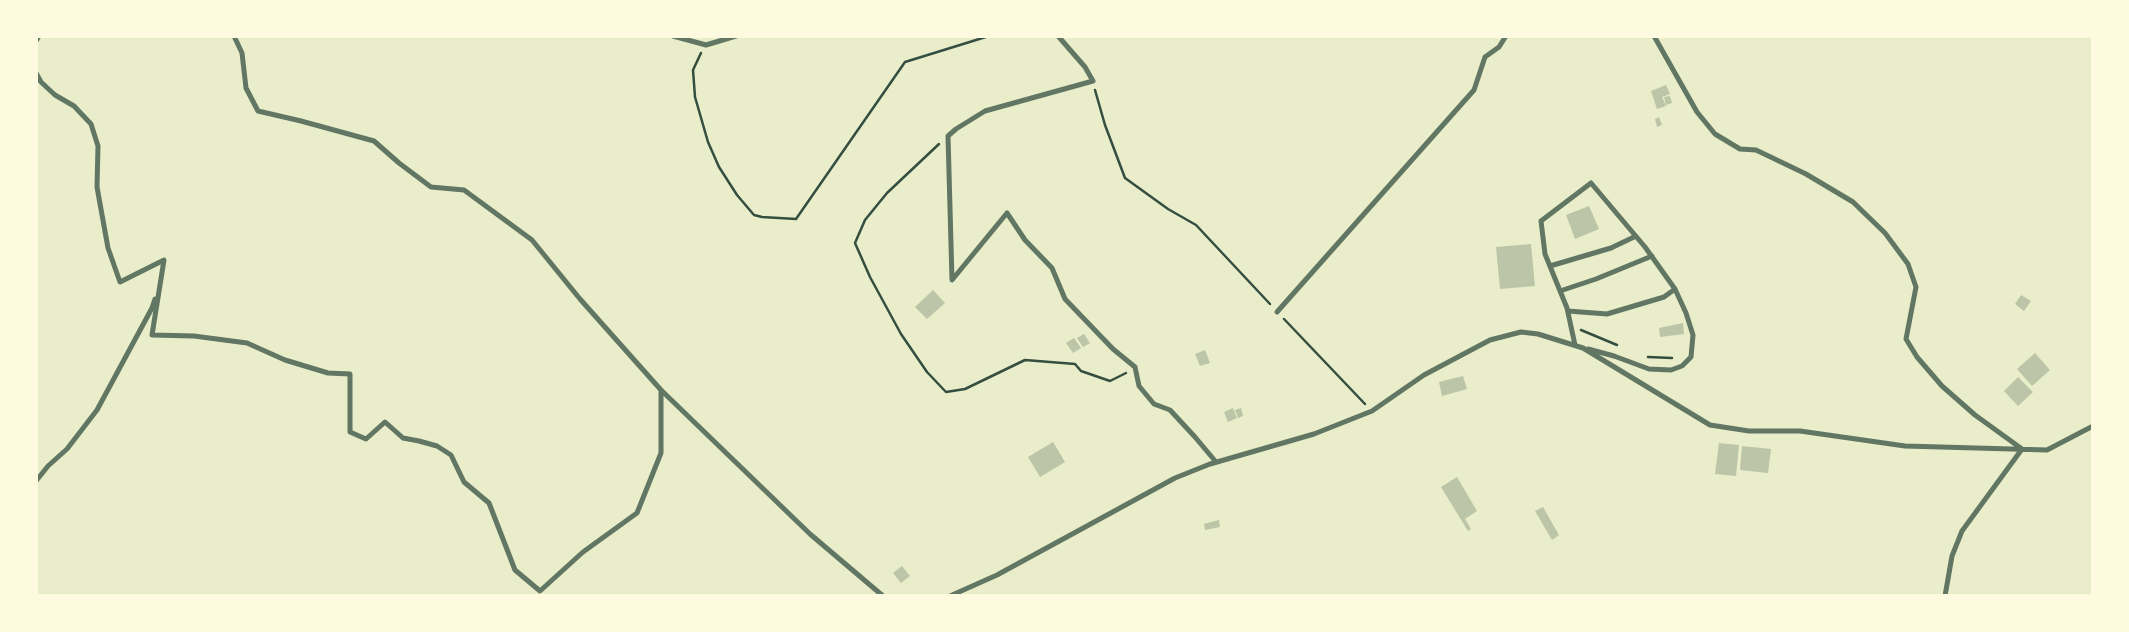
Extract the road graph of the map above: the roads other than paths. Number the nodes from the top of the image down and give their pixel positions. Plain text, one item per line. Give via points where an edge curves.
1 (39, 36) edge
2 (234, 36) edge
3 (673, 36) edge
4 (736, 36) edge
5 (1058, 36) edge
6 (1506, 36) edge
7 (1654, 36) edge
8 (36, 41) edge
9 (36, 73) edge
10 (1636, 236) junction
11 (1652, 256) junction
12 (164, 260) junction
13 (1550, 266) junction
14 (1675, 289) junction
15 (1560, 290) junction
16 (1568, 311) junction
17 (1277, 312) road end
18 (1575, 346) junction
19 (1583, 348) junction
20 (661, 390) junction
21 (2093, 426) edge
22 (2022, 449) junction
23 (1216, 462) junction
24 (36, 481) edge
25 (883, 596) edge
26 (950, 596) edge
27 (1945, 596) edge

1 - 8 street
2 - 20 street via 242,53 246,88 258,111 374,141 431,187 464,190 532,240
3 - 4 street via 706,45
5 - 23 street via 1093,81 985,111 948,136 952,280 1007,213 1025,240 1052,268 1065,299 1135,368 1138,386 1154,404 1170,410
6 - 17 street via 1499,47 1484,57 1474,90
7 - 22 street via 1697,112 1715,134 1740,149 1756,150 1806,174 1853,202 1885,233 1908,264 1916,287 1906,339 1917,357 1942,386 1975,415
9 - 12 street via 48,89 74,106 91,124 98,146 97,187 108,248 120,282
10 - 11 street
10 - 13 street via 1611,248
10 - 13 street via 1591,184 1541,221 1545,254
11 - 14 street
11 - 15 street
12 - 20 street via 152,335 194,336 247,343 285,360 328,372 350,374 350,432 366,439 384,422 403,438 437,446 451,455 464,482 489,503 515,570 540,591 583,552 637,513 661,453
12 - 24 street via 152,308 97,410 67,450
13 - 15 street
14 - 16 street via 1664,296 1607,314
14 - 19 street via 1693,335 1691,357 1682,366 1671,370 1649,369
15 - 16 street
16 - 18 street
18 - 19 street
18 - 23 street via 1521,332 1490,340 1424,375 1372,410 1314,434
19 - 22 street via 1710,425 1749,431 1800,431 1906,446
20 - 25 street via 810,534
21 - 22 street via 2047,450
22 - 27 street via 1962,531 1952,556
23 - 26 street via 1175,478 997,575

